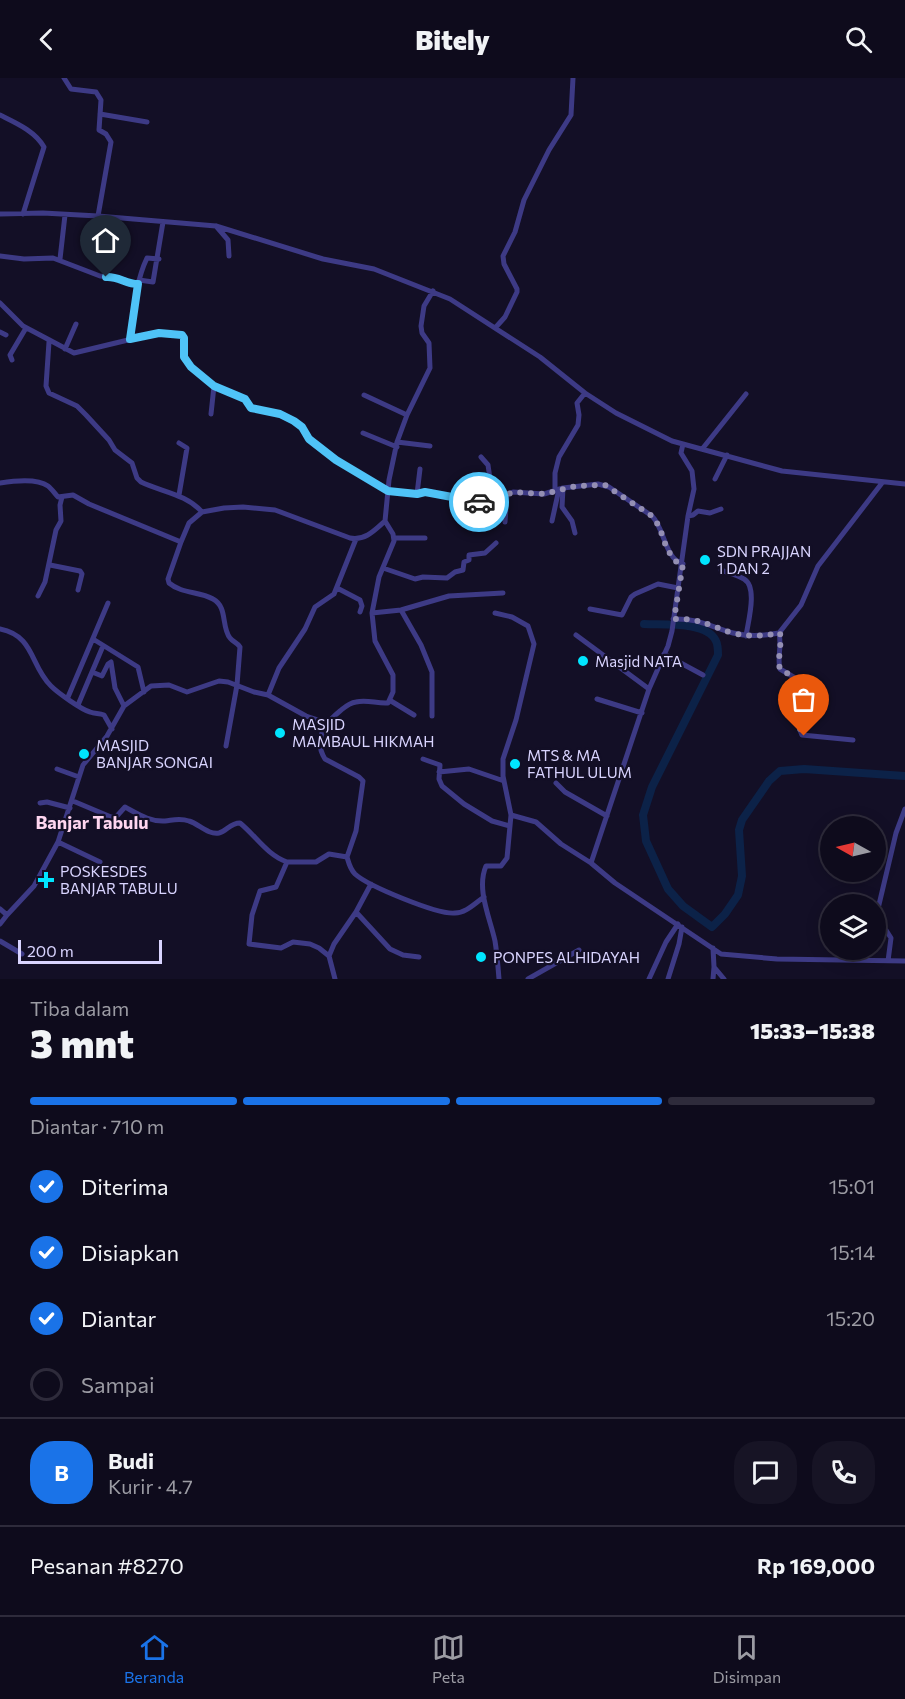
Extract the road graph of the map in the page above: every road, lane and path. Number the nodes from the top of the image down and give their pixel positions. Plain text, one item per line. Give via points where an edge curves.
1 (64, 78) edge
2 (573, 78) edge
3 (100, 114) junction
4 (0, 115) edge
5 (147, 122) dead end
6 (0, 214) edge
7 (23, 214) junction
8 (65, 215) junction
9 (98, 216) junction
10 (164, 222) junction
11 (216, 226) junction
12 (0, 256) edge
13 (229, 256) dead end
14 (60, 259) junction
15 (159, 259) junction
16 (139, 282) junction
17 (433, 291) junction
18 (0, 303) edge
19 (76, 324) dead end
20 (496, 327) junction
21 (26, 328) junction
22 (130, 339) junction
23 (49, 342) junction
24 (65, 349) junction
25 (12, 360) dead end
26 (214, 386) junction
27 (585, 393) junction
28 (746, 394) dead end
29 (364, 395) dead end
30 (210, 414) dead end
31 (407, 415) junction
32 (363, 433) dead end
33 (179, 443) dead end
34 (683, 444) junction
35 (397, 445) junction
36 (430, 446) dead end
37 (703, 448) junction
38 (728, 455) junction
39 (482, 457) dead end
40 (420, 469) dead end
41 (715, 479) dead end
42 (0, 483) edge
43 (882, 483) junction
44 (905, 484) edge
45 (559, 489) junction
46 (388, 491) junction
47 (417, 494) junction
48 (507, 494) junction
49 (179, 495) junction
50 (62, 497) junction
51 (493, 499) junction
52 (721, 509) dead end
53 (202, 512) junction
54 (688, 516) junction
55 (385, 521) junction
56 (552, 521) dead end
57 (505, 522) dead end
58 (575, 533) dead end
59 (394, 538) junction
60 (425, 538) dead end
61 (356, 539) junction
62 (180, 543) junction
63 (496, 543) dead end
64 (683, 564) junction
65 (50, 565) junction
66 (383, 568) junction
67 (721, 570) dead end
68 (338, 588) junction
69 (678, 588) junction
70 (78, 590) dead end
71 (503, 593) dead end
72 (38, 596) dead end
73 (108, 603) dead end
74 (590, 609) dead end
75 (401, 610) junction
76 (360, 612) dead end
77 (372, 613) junction
78 (495, 613) dead end
79 (673, 621) junction
80 (0, 629) edge
81 (780, 633) junction
82 (576, 635) dead end
83 (746, 636) junction
84 (93, 639) junction
85 (104, 646) junction
86 (664, 654) junction
87 (92, 672) junction
88 (702, 675) dead end
89 (237, 685) junction
90 (650, 689) junction
91 (144, 692) junction
92 (268, 695) junction
93 (68, 698) junction
94 (597, 699) dead end
95 (390, 701) junction
96 (78, 705) junction
97 (124, 706) junction
98 (642, 713) junction
99 (414, 715) dead end
100 (432, 716) dead end
101 (327, 723) junction
102 (112, 729) junction
103 (853, 740) dead end
104 (226, 746) dead end
105 (423, 759) dead end
106 (57, 769) dead end
107 (439, 772) junction
108 (79, 777) junction
109 (504, 781) junction
110 (556, 783) dead end
111 (73, 801) junction
112 (40, 803) dead end
113 (70, 808) junction
114 (905, 809) edge
115 (511, 815) junction
116 (607, 816) junction
117 (510, 826) junction
118 (58, 842) junction
119 (346, 858) junction
120 (100, 862) dead end
121 (288, 862) junction
122 (591, 863) junction
123 (370, 884) junction
124 (483, 897) junction
125 (0, 909) edge
126 (356, 912) junction
127 (7, 915) junction
128 (0, 924) edge
129 (680, 925) junction
130 (0, 941) edge
131 (713, 948) junction
132 (579, 950) dead end
133 (22, 954) dead end
134 (329, 956) junction
135 (419, 957) dead end
136 (888, 961) junction
137 (905, 961) edge
138 (714, 967) junction
139 (335, 979) edge
140 (499, 979) edge
141 (528, 979) edge
142 (650, 979) edge
143 (668, 979) edge
144 (713, 979) edge
145 (724, 979) edge

1 - 3 street via 71,89 88,90 100,96
2 - 20 street via 571,115 524,200 503,256 517,292
3 - 5 street
3 - 9 street via 99,130 111,142
4 - 7 street via 27,129 44,147
6 - 7 street
7 - 8 street
8 - 9 street
8 - 14 street
9 - 10 street
10 - 11 street
10 - 15 street
11 - 13 street via 228,240
11 - 17 street via 323,259 374,269
12 - 14 street
14 - 16 street via 100,276 129,284
15 - 16 street via 147,258
15 - 16 street via 153,282
16 - 22 street
17 - 20 street
17 - 31 street via 424,306 421,326 429,343 430,368
18 - 21 street
19 - 24 street
20 - 27 street
21 - 23 street
21 - 25 street via 10,355
22 - 24 street via 77,353
22 - 26 street via 159,333 182,335 186,362
23 - 24 street
23 - 49 street via 49,393 86,415 115,450 132,463 141,482
26 - 30 street
26 - 46 street via 245,399 251,408 294,421 336,460
27 - 34 street via 616,413
27 - 45 street via 577,404 578,425 557,462
28 - 37 street
29 - 31 street
31 - 35 street
32 - 35 street
33 - 49 street via 187,448
34 - 37 street
34 - 54 street via 681,453 692,471 694,489
35 - 36 street
35 - 46 street
37 - 38 street
38 - 41 street
38 - 43 street via 782,471
39 - 51 street via 488,465
40 - 47 street
42 - 50 street via 41,484
43 - 44 street
43 - 81 street via 818,567 800,607
45 - 48 street via 544,494
45 - 56 street
45 - 58 street via 562,507
45 - 64 street via 598,484 616,491 652,516 667,549 675,561
46 - 47 street
46 - 55 street
47 - 51 street via 480,502
48 - 51 street
48 - 57 street
49 - 53 street
50 - 62 street via 74,495
50 - 65 street via 61,521
52 - 54 street
53 - 61 street via 264,508
53 - 62 street via 189,523
54 - 64 street
55 - 59 street
55 - 61 street via 367,537
59 - 60 street
59 - 66 street
61 - 68 street
62 - 89 street via 169,584 218,603 230,638 240,647
63 - 66 street via 485,553 469,555 463,570 447,578 411,579
64 - 69 street
65 - 70 street via 80,571
65 - 72 street
66 - 77 street
67 - 83 street via 749,583 752,593
68 - 76 street via 360,600
68 - 92 street via 313,610
69 - 74 street via 658,584 635,594 622,615
69 - 79 street
71 - 75 street via 449,596
73 - 84 street
75 - 77 street
75 - 100 street via 432,672
77 - 95 street via 375,641 393,675
78 - 109 street via 528,626 534,642 504,753
79 - 83 street via 701,621
79 - 86 street
80 - 93 street via 21,639 47,682
81 - 83 street
81 - 103 street via 780,669 804,686 802,735
82 - 90 street
84 - 85 street
84 - 93 street
85 - 87 street
85 - 91 street via 138,668
86 - 88 street
86 - 90 street
87 - 96 street
87 - 97 street via 102,675 111,662 115,688
89 - 91 street via 219,681 187,692 169,685 154,685
89 - 92 street
89 - 104 street
90 - 98 street
91 - 97 street
92 - 101 street
93 - 96 street
94 - 98 street
95 - 99 street
95 - 101 street via 350,703
96 - 102 street via 104,715
97 - 102 street
98 - 116 street
101 - 119 street via 319,745 325,759 363,781 356,831
102 - 108 street via 83,765
105 - 107 street via 440,765
106 - 108 street
107 - 109 street via 469,769
107 - 117 street via 442,786 464,804 492,821
108 - 111 street
109 - 115 street
110 - 116 street
111 - 113 street
111 - 121 street via 111,817 125,807 148,819 183,819 218,833 240,823 259,844
112 - 113 street
113 - 118 street
114 - 136 street via 877,915 891,938
115 - 117 street
115 - 122 street via 536,822
116 - 122 street
117 - 124 street via 507,860 501,866 485,867
118 - 120 street
118 - 127 street via 34,886
119 - 121 street via 329,854 316,862
119 - 123 street via 356,875
121 - 134 street via 276,887 260,891 249,944 282,948 293,942 302,943 320,948
122 - 129 street
123 - 124 street via 427,908 453,914
123 - 126 street
124 - 140 street via 495,940
125 - 127 street
126 - 134 street
126 - 135 street via 390,949
127 - 128 street
129 - 131 street
129 - 142 street via 666,942
129 - 143 street via 679,944
130 - 133 street
131 - 136 street via 727,955 753,958
131 - 138 street
132 - 141 street
134 - 139 street
136 - 137 street
138 - 144 street
138 - 145 street

